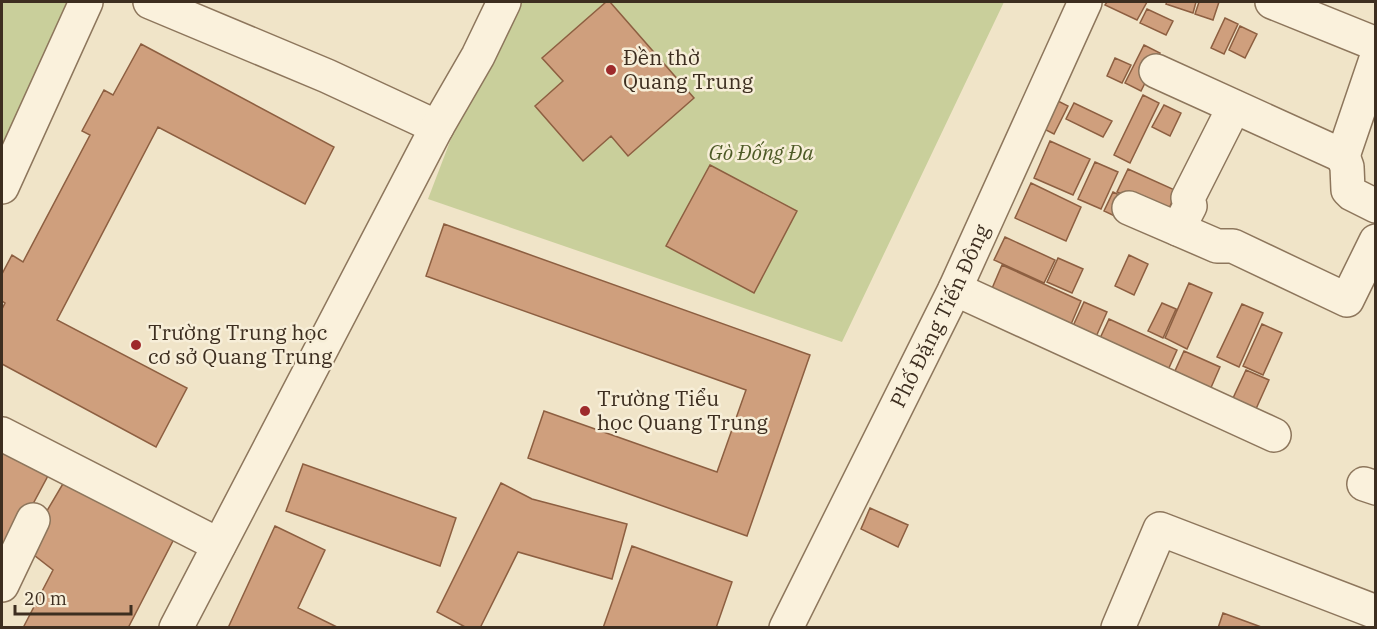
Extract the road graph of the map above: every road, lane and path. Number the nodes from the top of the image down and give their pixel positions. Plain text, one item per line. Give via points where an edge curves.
1 (86, 2) edge
2 (150, 2) edge
3 (504, 2) edge
4 (1085, 2) edge
5 (1272, 2) edge
6 (1376, 44) edge
7 (1376, 59) edge
8 (1156, 71) dead end
9 (1234, 106) junction
10 (437, 127) junction
11 (1357, 144) edge
12 (2, 188) edge
13 (1376, 206) edge
14 (1129, 208) dead end
15 (1178, 229) junction
16 (1374, 249) edge
17 (955, 289) junction
18 (2, 434) edge
19 (1274, 435) dead end
20 (33, 520) dead end
21 (219, 545) junction
22 (2, 585) edge
23 (1376, 612) edge
24 (176, 627) edge
25 (786, 627) edge
26 (1118, 627) edge

1 - 12 street
2 - 10 street
3 - 10 street
4 - 17 street, Phố Đặng Tiến Đông
5 - 6 street
7 - 11 street
8 - 9 street
9 - 11 street
9 - 15 street via 1188,198 1190,206
10 - 21 street
11 - 13 street via 1347,167 1348,190
14 - 15 street
15 - 16 street via 1217,246 1233,246 1347,300
17 - 19 street
17 - 25 street, Phố Đặng Tiến Đông
18 - 21 street
20 - 22 street
21 - 24 street
23 - 26 street via 1160,530

